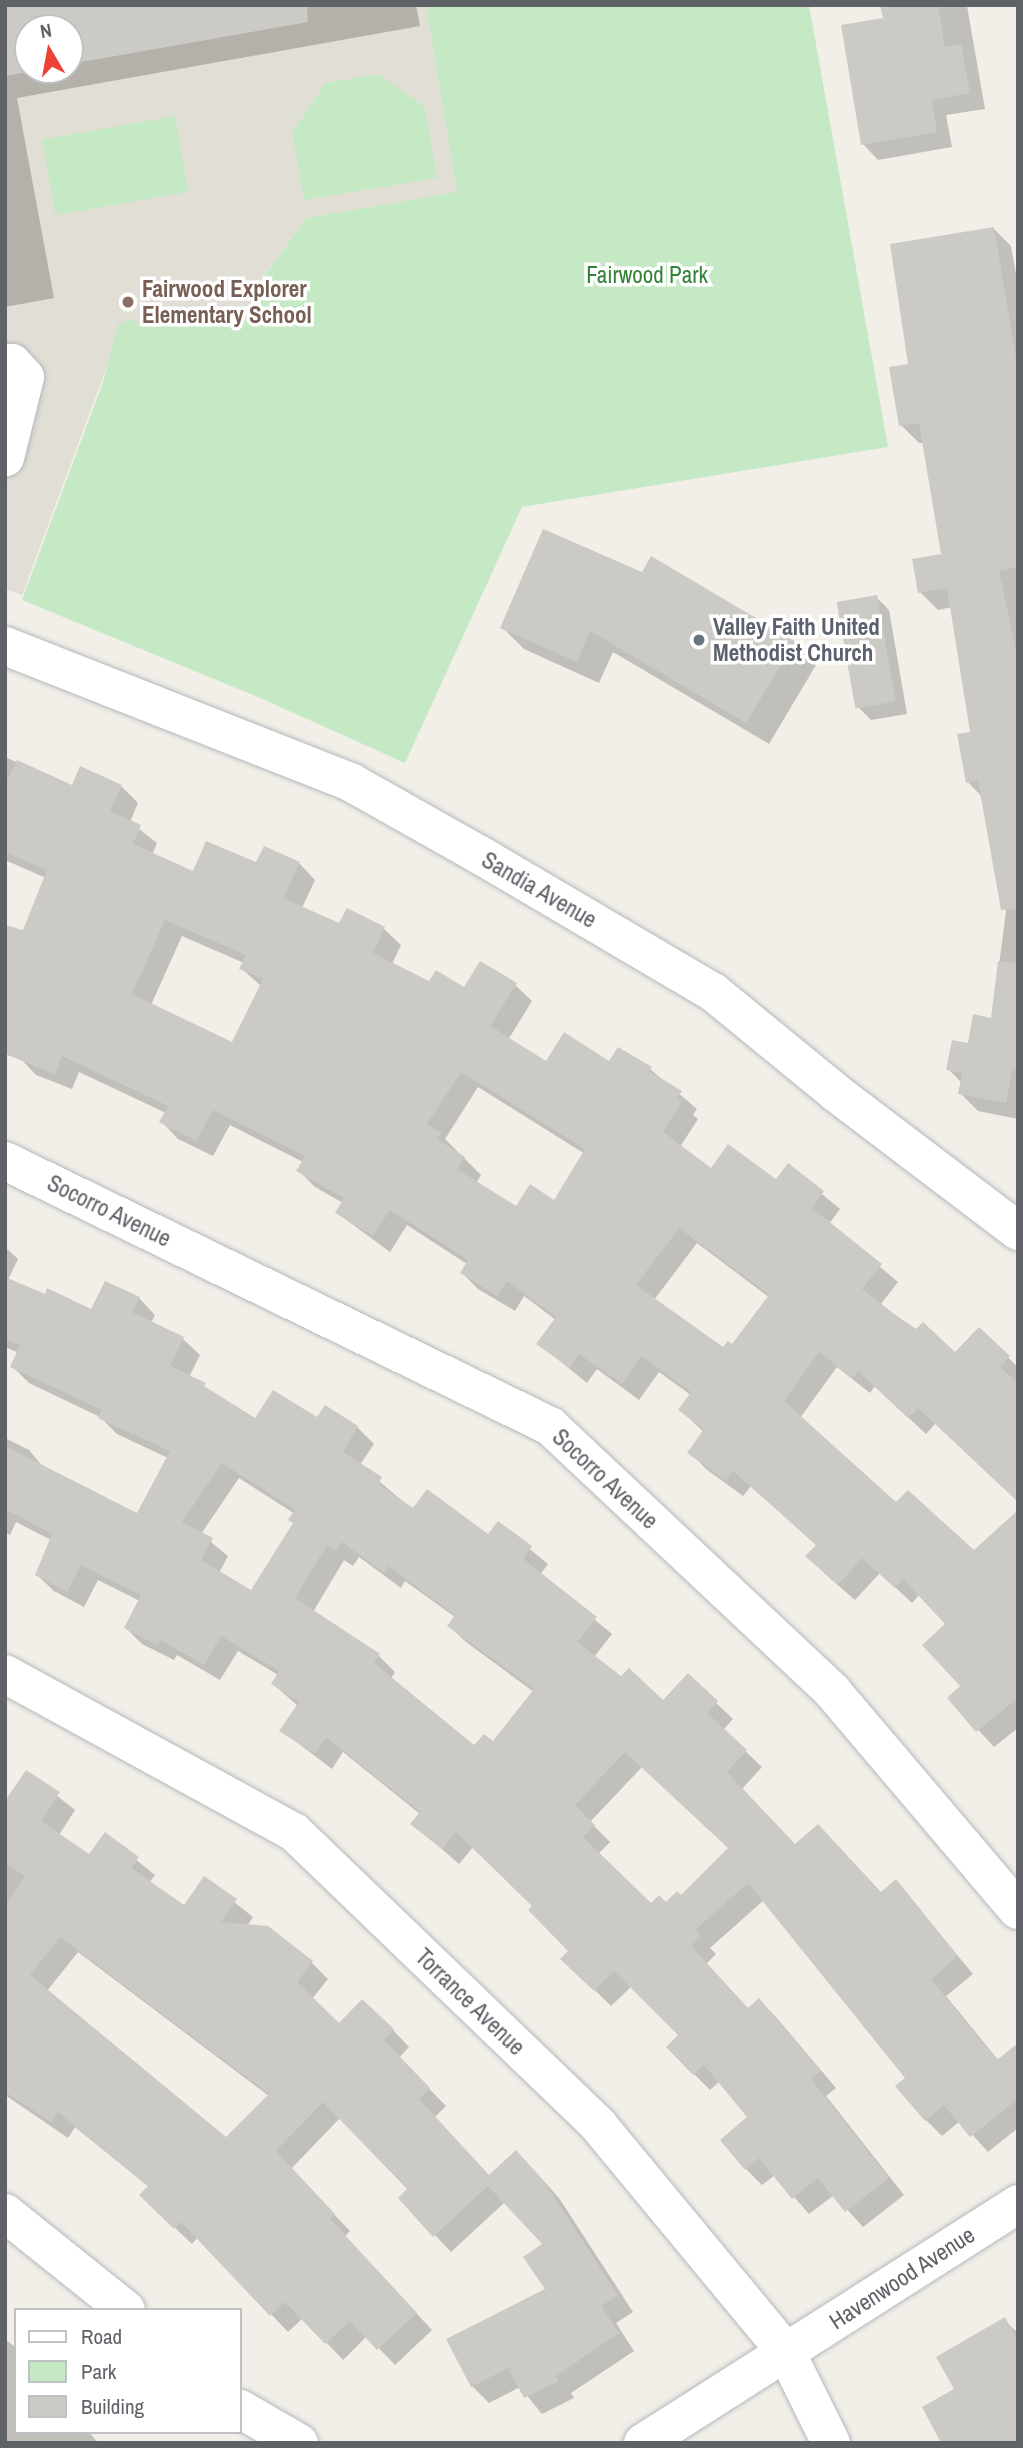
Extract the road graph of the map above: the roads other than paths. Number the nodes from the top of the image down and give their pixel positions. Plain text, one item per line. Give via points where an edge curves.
1 (5, 363) edge
2 (5, 458) edge
3 (5, 646) edge
4 (5, 1161) edge
5 (1018, 1231) edge
6 (5, 1674) edge
7 (1018, 1910) edge
8 (1018, 2204) edge
9 (5, 2213) edge
10 (123, 2308) edge
11 (786, 2352) junction
12 (242, 2410) edge
13 (299, 2443) edge
14 (643, 2443) edge
15 (831, 2443) edge

1 - 2 street via 12,363 25,377
3 - 5 street, Sandia Avenue via 352,783 480,855 713,992
4 - 7 street, Socorro Avenue via 550,1426 832,1691
6 - 11 street, Torrance Avenue via 294,1832 599,2126
8 - 11 street, Havenwood Avenue
9 - 10 street
11 - 14 street, Havenwood Avenue
11 - 15 street, Torrance Avenue
12 - 13 street

